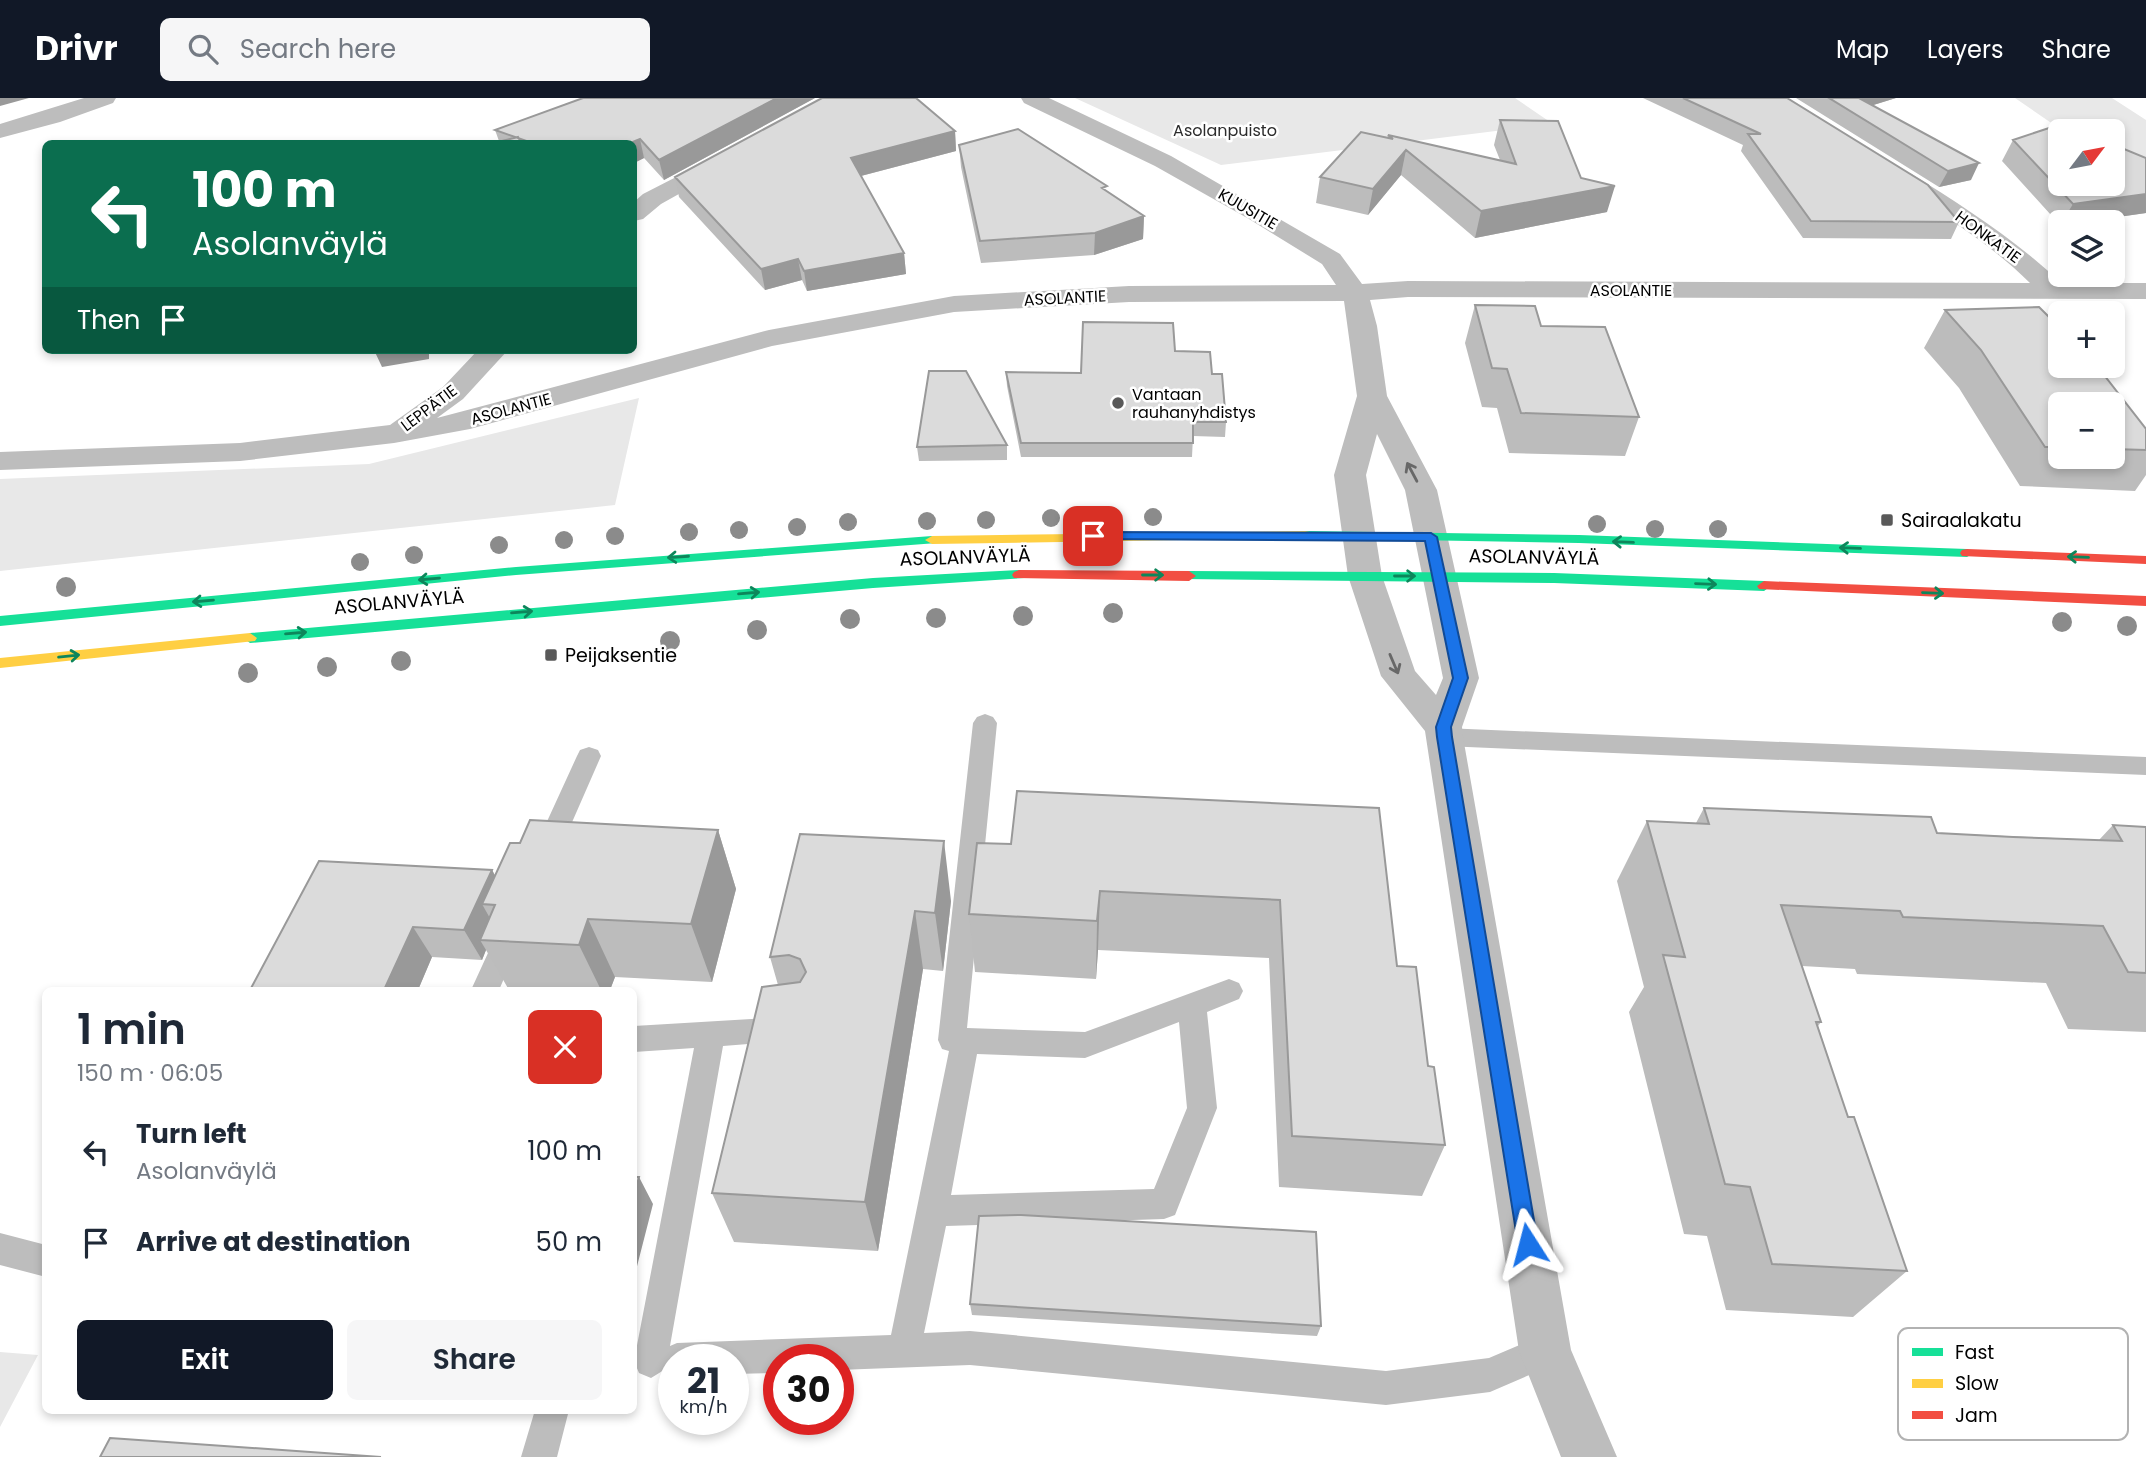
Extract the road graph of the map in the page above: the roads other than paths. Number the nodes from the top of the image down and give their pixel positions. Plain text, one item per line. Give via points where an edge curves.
1 (105, 98) edge
2 (1032, 98) edge
3 (0, 131) edge
4 (739, 150) edge
5 (1881, 165) edge
6 (637, 212) edge
7 (2146, 291) edge
8 (2054, 292) junction
9 (1355, 293) junction
10 (490, 354) edge
11 (1372, 396) junction
12 (394, 434) junction
13 (0, 461) edge
14 (1357, 536) junction
15 (1431, 537) junction
16 (2146, 560) edge
17 (1365, 576) junction
18 (1439, 576) junction
19 (2146, 601) edge
20 (27, 618) junction
21 (0, 621) edge
22 (1, 664) edge
23 (985, 723) dead end
24 (1444, 732) junction
25 (589, 756) dead end
26 (2146, 766) edge
27 (534, 880) edge
28 (517, 916) edge
29 (486, 987) edge
30 (1229, 991) dead end
31 (1192, 1005) junction
32 (805, 1027) edge
33 (711, 1034) junction
34 (637, 1039) edge
35 (965, 1040) junction
36 (933, 1210) junction
37 (0, 1249) edge
38 (42, 1260) edge
39 (662, 1344) edge
40 (904, 1350) junction
41 (1545, 1351) junction
42 (749, 1357) edge
43 (551, 1414) edge
44 (539, 1457) edge
45 (1589, 1457) edge

1 - 3 street
2 - 9 street, KUUSITIE via 1163,161 1258,214 1331,259
4 - 6 street
5 - 8 street, HONKATIE via 1981,229 2019,257
7 - 8 street, ASOLANTIE
8 - 9 street, ASOLANTIE via 1408,289
9 - 11 street, KUUSITIE
9 - 12 street, ASOLANTIE via 1129,294 954,304 769,338 459,423
10 - 12 street, LEPPÄTIE via 453,393
11 - 14 street, KUUSITIE via 1350,475
15 -> 11 street, KUUSITIE via 1421,490
12 - 13 street, ASOLANTIE via 240,452
14 - 15 main road, ASOLANVÄYLÄ
14 - 17 street, KUUSITIE
14 -> 20 main road, ASOLANVÄYLÄ via 1011,537 869,543 570,566
16 -> 15 main road, ASOLANVÄYLÄ
15 - 18 street, KUUSITIE
17 -> 18 main road, ASOLANVÄYLÄ
22 -> 17 main road, ASOLANVÄYLÄ via 503,614 887,582 1011,575
17 -> 24 street, KUUSITIE via 1399,676
18 -> 19 main road, ASOLANVÄYLÄ
18 - 24 street, KUUSITIE via 1461,678
20 - 21 main road, ASOLANVÄYLÄ
20 - 22 main road
23 - 35 lane via 953,1040
24 - 26 lane
24 - 41 street
25 - 27 lane
28 - 29 lane
30 - 31 lane
31 - 35 lane via 1086,1045
31 - 36 lane via 1202,1108 1164,1204
32 - 33 lane
33 - 34 lane
33 - 39 lane
35 - 36 lane
36 - 40 lane
37 - 38 lane
40 - 41 lane via 970,1348 1386,1388 1490,1375
40 - 42 lane
41 - 45 street
43 - 44 lane

